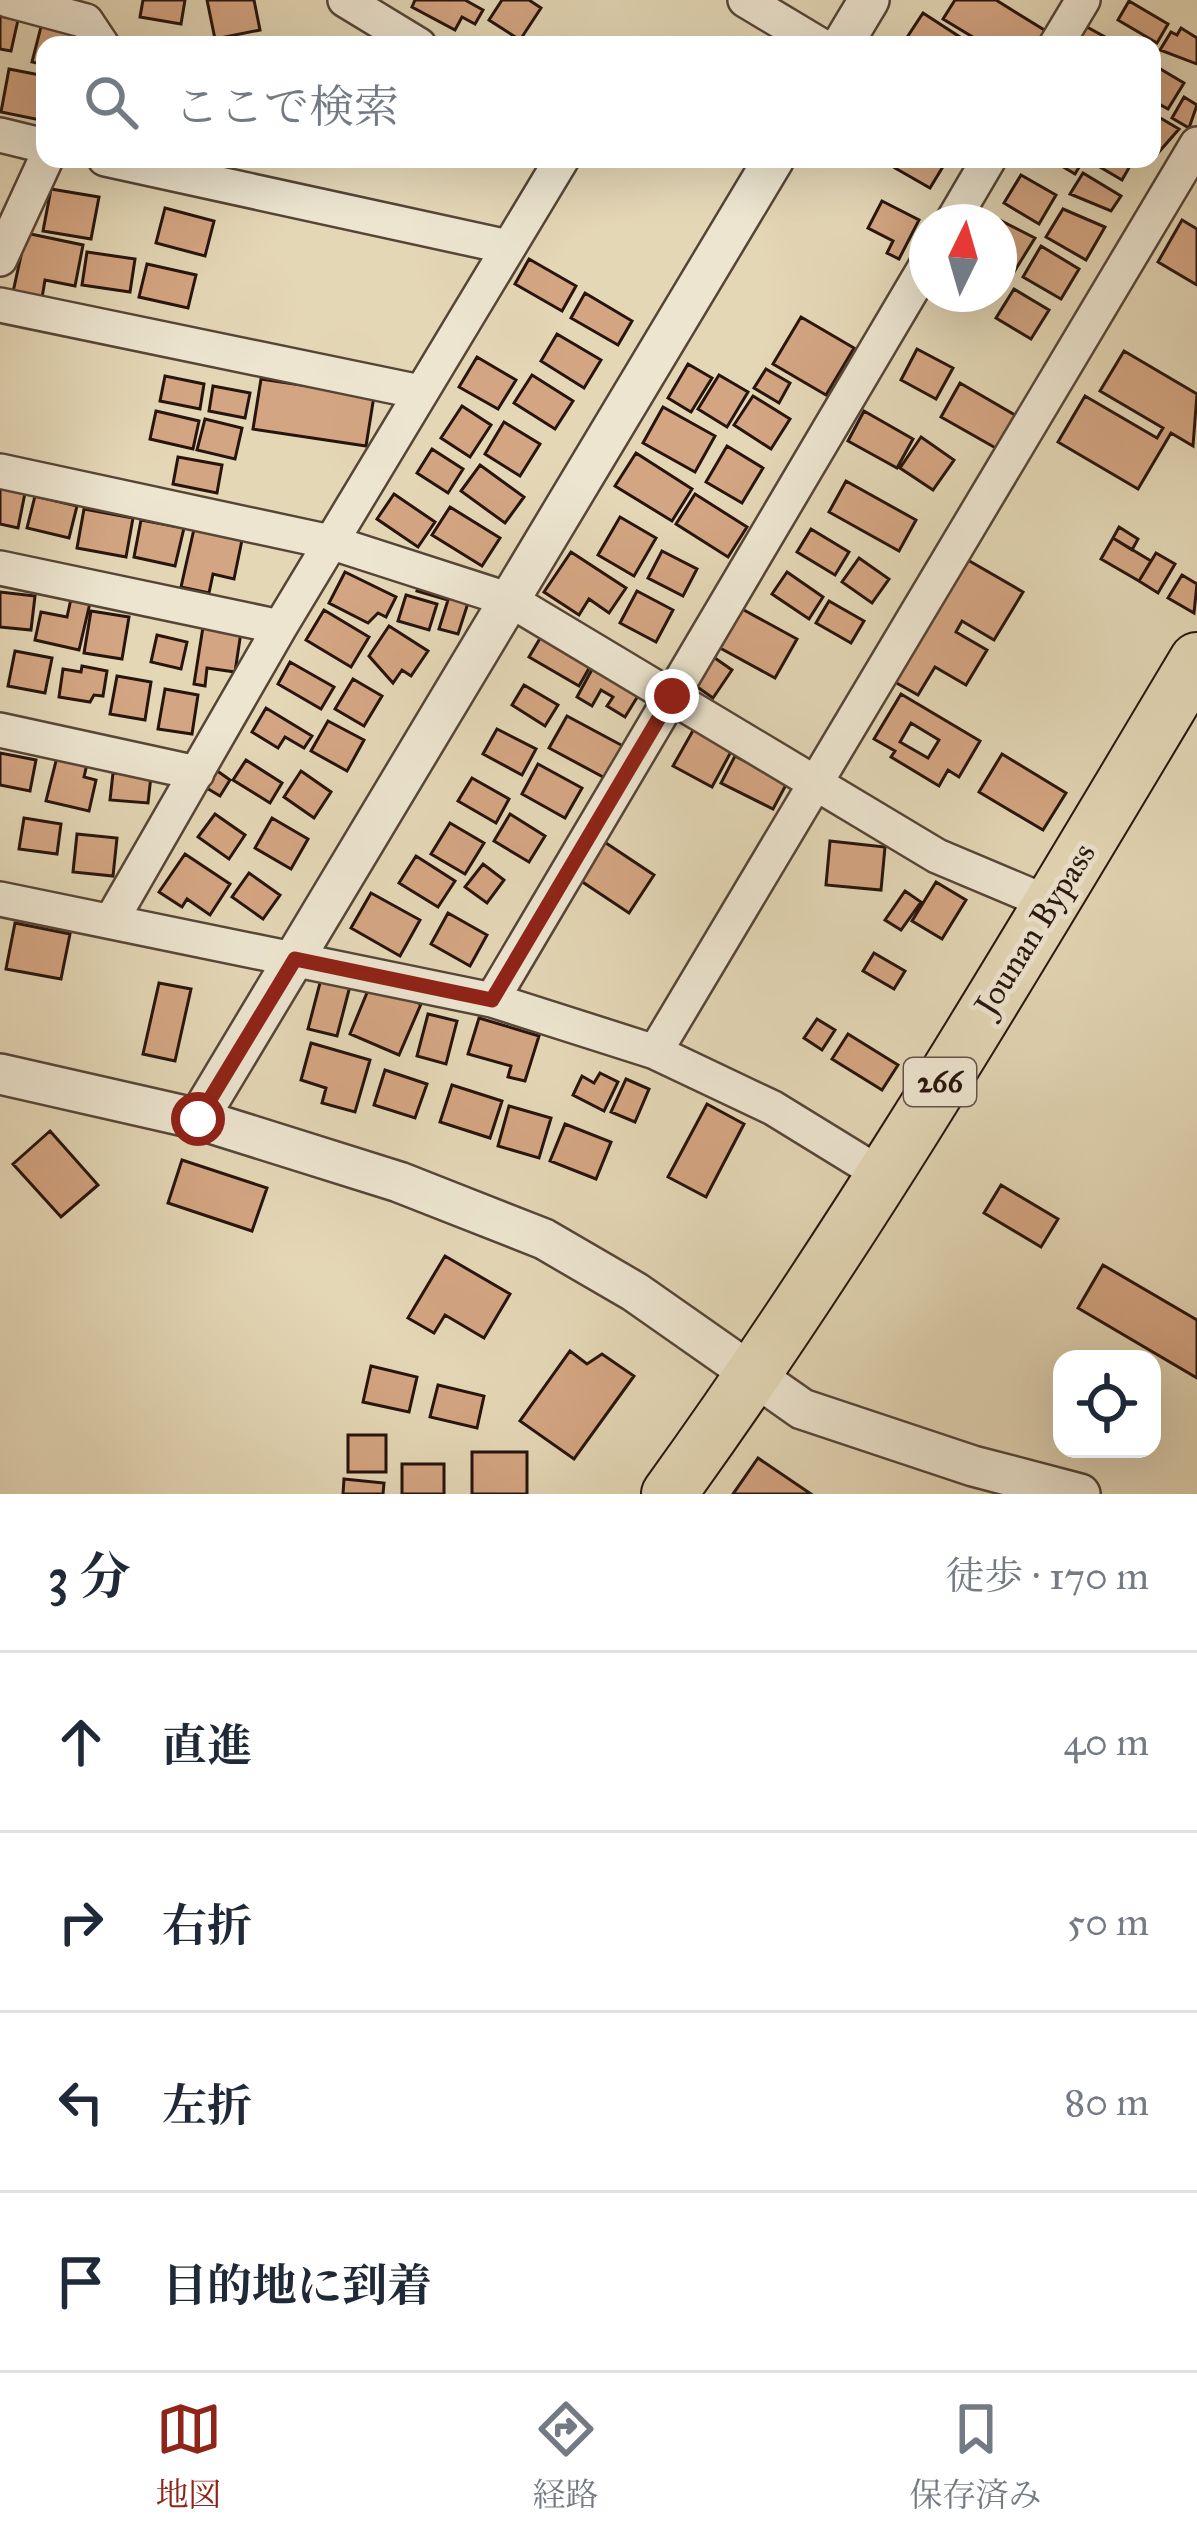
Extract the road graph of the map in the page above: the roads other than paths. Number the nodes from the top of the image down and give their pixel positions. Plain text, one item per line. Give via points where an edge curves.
1 (8, 0) edge
2 (345, 0) edge
3 (745, 0) edge
4 (869, 0) edge
5 (1083, 0) edge
6 (96, 36) edge
7 (404, 36) edge
8 (805, 36) edge
9 (847, 36) edge
10 (1061, 36) edge
11 (0, 135) edge
12 (36, 144) edge
13 (1197, 145) edge
14 (42, 168) edge
15 (146, 168) edge
16 (556, 168) edge
17 (769, 168) edge
18 (984, 168) edge
19 (963, 204) edge
20 (508, 247) junction
21 (0, 260) edge
22 (909, 294) edge
23 (0, 305) edge
24 (420, 392) junction
25 (0, 471) edge
26 (330, 542) junction
27 (0, 568) edge
28 (510, 600) junction
29 (280, 627) junction
30 (1197, 660) edge
31 (672, 696) junction
32 (0, 730) edge
33 (197, 773) junction
34 (813, 779) junction
35 (0, 899) edge
36 (1051, 904) junction
37 (111, 922) junction
38 (295, 959) junction
39 (492, 1000) junction
40 (655, 1052) junction
41 (0, 1074) edge
42 (198, 1119) junction
43 (882, 1174) junction
44 (754, 1376) junction
45 (669, 1494) edge
46 (1080, 1494) edge

1 - 6 street via 86,21
2 - 7 street
3 - 8 street
4 - 9 street
5 - 10 street
11 - 12 street
13 - 34 street
14 - 21 street
15 - 20 street
16 - 20 street
17 - 28 street
18 - 19 street
20 - 24 street
22 - 31 street
23 - 24 street
24 - 26 street
25 - 26 street
26 - 28 street
26 - 29 street
27 - 29 street
28 - 31 street
28 - 38 street
29 - 33 street
30 - 36 highway, Jounan Bypass / 266
31 - 34 street
31 - 39 street
32 - 33 street
33 - 37 street
34 - 36 street via 937,856
34 - 40 street
35 - 37 street
36 - 43 highway, Jounan Bypass / 266
37 - 38 street
38 - 39 street
38 - 42 street
39 - 40 street
40 - 43 street via 773,1108
41 - 42 street
42 - 44 street via 399,1182 544,1239
43 - 44 highway, Jounan Bypass / 266
44 - 45 highway, Jounan Bypass / 266
44 - 46 street via 802,1409

